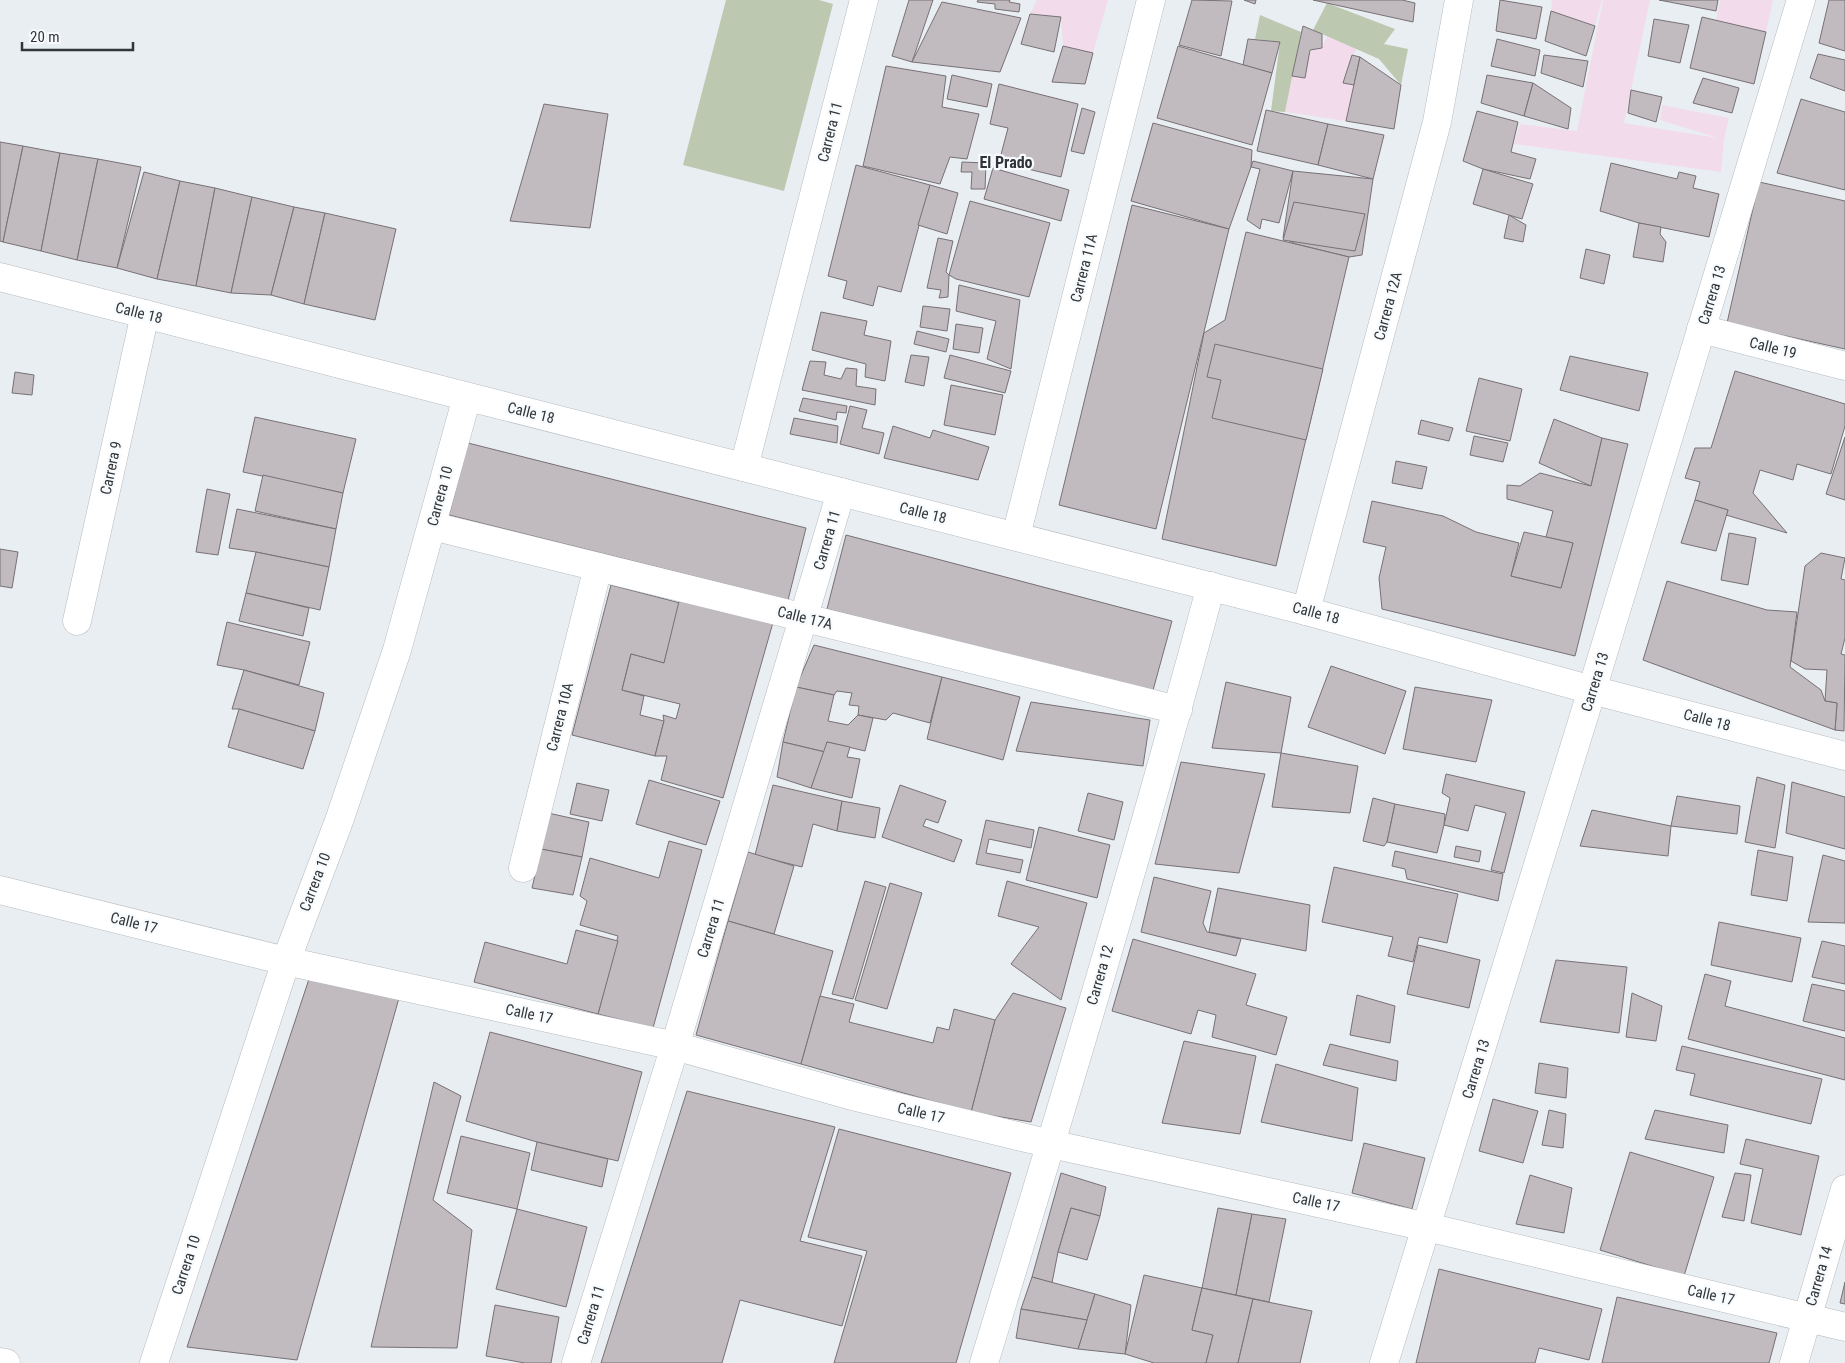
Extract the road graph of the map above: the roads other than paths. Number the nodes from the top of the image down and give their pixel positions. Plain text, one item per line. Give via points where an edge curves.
1 (864, 0) edge
2 (1152, 0) edge
3 (1458, 0) edge
4 (1801, 0) edge
5 (0, 277) edge
6 (145, 314) junction
7 (1702, 329) junction
8 (1845, 366) edge
9 (467, 397) junction
10 (744, 467) junction
11 (841, 492) junction
12 (432, 526) junction
13 (1016, 536) junction
14 (598, 567) junction
15 (1211, 586) junction
16 (1306, 610) junction
17 (804, 618) junction
18 (77, 621) dead end
19 (1592, 690) junction
20 (1178, 710) junction
21 (1845, 756) edge
22 (523, 868) dead end
23 (0, 890) edge
24 (286, 961) junction
25 (675, 1046) junction
26 (1051, 1144) junction
27 (1845, 1189) edge
28 (1427, 1227) junction
29 (1807, 1318) junction
30 (1845, 1327) edge
31 (0, 1362) edge
32 (6, 1363) edge
33 (154, 1363) edge
34 (576, 1363) edge
35 (984, 1363) edge
36 (1384, 1363) edge
37 (1794, 1363) edge

1 - 10 street, Carrera 11
2 - 13 street, Carrera 11A
3 - 16 street, Carrera 12A via 1437,122
4 - 7 street, Carrera 13
5 - 6 street, Calle 18
6 - 9 street, Calle 18
6 - 18 street, Carrera 9
7 - 8 street, Calle 19
7 - 19 street, Carrera 13
9 - 10 street, Calle 18
9 - 12 street, Carrera 10
10 - 11 street, Calle 18
11 - 13 street, Calle 18
11 - 17 street, Carrera 11
12 - 14 street, Calle 17A
12 - 24 street, Carrera 10 via 397,650 339,821
13 - 15 street, Calle 18
14 - 17 street, Calle 17A
14 - 22 street, Carrera 10A
15 - 16 street, Calle 18
15 - 20 street, Carrera 12
16 - 19 street, Calle 18
17 - 20 street, Calle 17A
17 - 25 street, Carrera 11
19 - 21 street, Calle 18
19 - 28 street, Carrera 13
20 - 26 street, Carrera 12
23 - 24 street, Calle 17
24 - 25 street, Calle 17
24 - 33 street, Carrera 10
25 - 26 street, Calle 17 via 856,1097
25 - 34 street, Carrera 11
26 - 28 street, Calle 17
26 - 35 street, Carrera 12
27 - 29 street, Carrera 14
28 - 29 street, Calle 17
28 - 36 street, Carrera 13
29 - 30 street, Calle 17
29 - 37 street, Carrera 14
31 - 32 street

